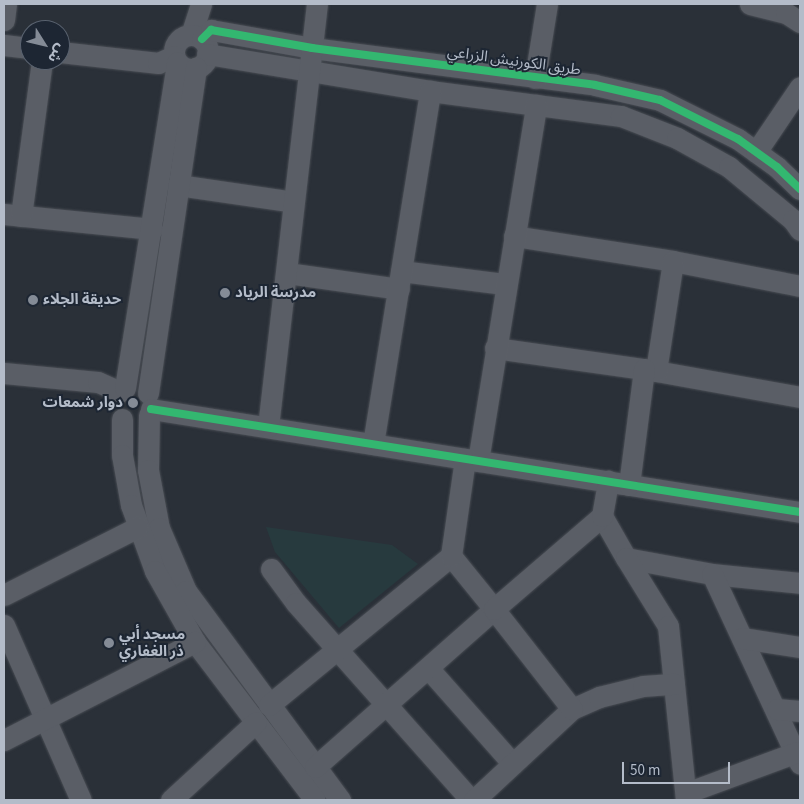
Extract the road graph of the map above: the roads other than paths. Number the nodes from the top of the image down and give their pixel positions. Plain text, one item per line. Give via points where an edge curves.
1 (6, 4) edge
2 (201, 4) edge
3 (317, 4) edge
4 (547, 4) edge
5 (750, 4) edge
6 (4, 20) edge
7 (800, 22) edge
8 (4, 46) edge
9 (20, 47) edge
10 (312, 48) junction
11 (191, 52) junction
12 (70, 53) edge
13 (40, 70) edge
14 (310, 72) junction
15 (536, 78) junction
16 (800, 88) edge
17 (430, 91) junction
18 (536, 105) junction
19 (756, 152) junction
20 (178, 185) junction
21 (800, 189) edge
22 (294, 202) junction
23 (12, 215) edge
24 (152, 229) junction
25 (800, 230) edge
26 (514, 236) junction
27 (673, 261) junction
28 (287, 273) junction
29 (400, 280) junction
30 (504, 284) junction
31 (800, 286) edge
32 (495, 348) junction
33 (650, 370) junction
34 (4, 373) edge
35 (123, 390) junction
36 (800, 397) edge
37 (149, 406) junction
38 (122, 419) junction
39 (268, 428) junction
40 (373, 444) junction
41 (472, 460) junction
42 (608, 481) junction
43 (629, 484) junction
44 (800, 512) edge
45 (602, 516) junction
46 (138, 527) junction
47 (452, 556) junction
48 (626, 558) junction
49 (271, 569) dead end
50 (712, 574) junction
51 (800, 583) edge
52 (4, 595) edge
53 (494, 609) junction
54 (4, 625) edge
55 (742, 638) junction
56 (195, 642) junction
57 (800, 647) edge
58 (336, 648) junction
59 (428, 668) junction
60 (674, 684) junction
61 (269, 704) junction
62 (386, 705) junction
63 (572, 709) junction
64 (777, 709) junction
65 (800, 711) edge
66 (44, 721) junction
67 (256, 722) junction
68 (4, 740) edge
69 (799, 758) edge
70 (513, 764) junction
71 (316, 766) junction
72 (686, 797) edge
73 (81, 800) edge
74 (171, 800) edge
75 (315, 800) edge
76 (340, 800) edge
77 (473, 800) edge

1 - 6 street
2 - 11 street
3 - 10 street
4 - 15 street
5 - 7 street via 786,13
8 - 9 street
10 - 11 street, طريق الكورنيش الزراعي via 211,30
10 - 14 street
10 - 15 street, طريق الكورنيش الزراعي
11 - 12 street via 158,63
11 - 14 street
11 - 20 street
11 - 24 street
13 - 23 street
14 - 17 street
14 - 22 street
15 - 19 street, طريق الكورنيش الزراعي via 595,85 660,100 738,139
16 - 19 street
17 - 18 street
17 - 29 street
18 - 25 street via 621,116 677,138 729,167 793,220
18 - 26 street
19 - 21 street, طريق الكورنيش الزراعي
20 - 22 street
20 - 37 street
22 - 28 street
23 - 24 street
24 - 35 street
26 - 27 street
26 - 30 street
27 - 31 street
27 - 33 street
28 - 29 street
28 - 39 street
29 - 30 street
29 - 40 street
30 - 32 street
32 - 33 street
32 - 41 street
33 - 36 street
33 - 43 street
34 - 35 street via 98,382
35 - 37 street via 136,386
35 - 38 street via 116,408
37 - 38 street via 135,423
37 - 39 street
37 - 61 street via 148,470 159,528 186,591
38 - 46 street via 122,455
39 - 40 street
40 - 41 street
41 - 42 street
41 - 47 street
42 - 43 street
42 - 45 street
43 - 44 street
45 - 48 street
45 - 53 street
46 - 52 street
46 - 56 street via 154,571
47 - 53 street
47 - 58 street
48 - 50 street
48 - 60 street via 668,626
49 - 58 street
50 - 51 street
50 - 55 street
53 - 59 street
53 - 63 street
54 - 66 street
55 - 57 street
55 - 64 street
56 - 66 street
56 - 67 street
58 - 61 street
58 - 62 street
59 - 62 street
59 - 70 street
60 - 63 street via 643,686 599,697
60 - 72 street
61 - 71 street
62 - 71 street
62 - 77 street
63 - 70 street
64 - 65 street
64 - 69 street
66 - 68 street
66 - 73 street
67 - 74 street
67 - 75 street
69 - 72 street
70 - 77 street
71 - 76 street

